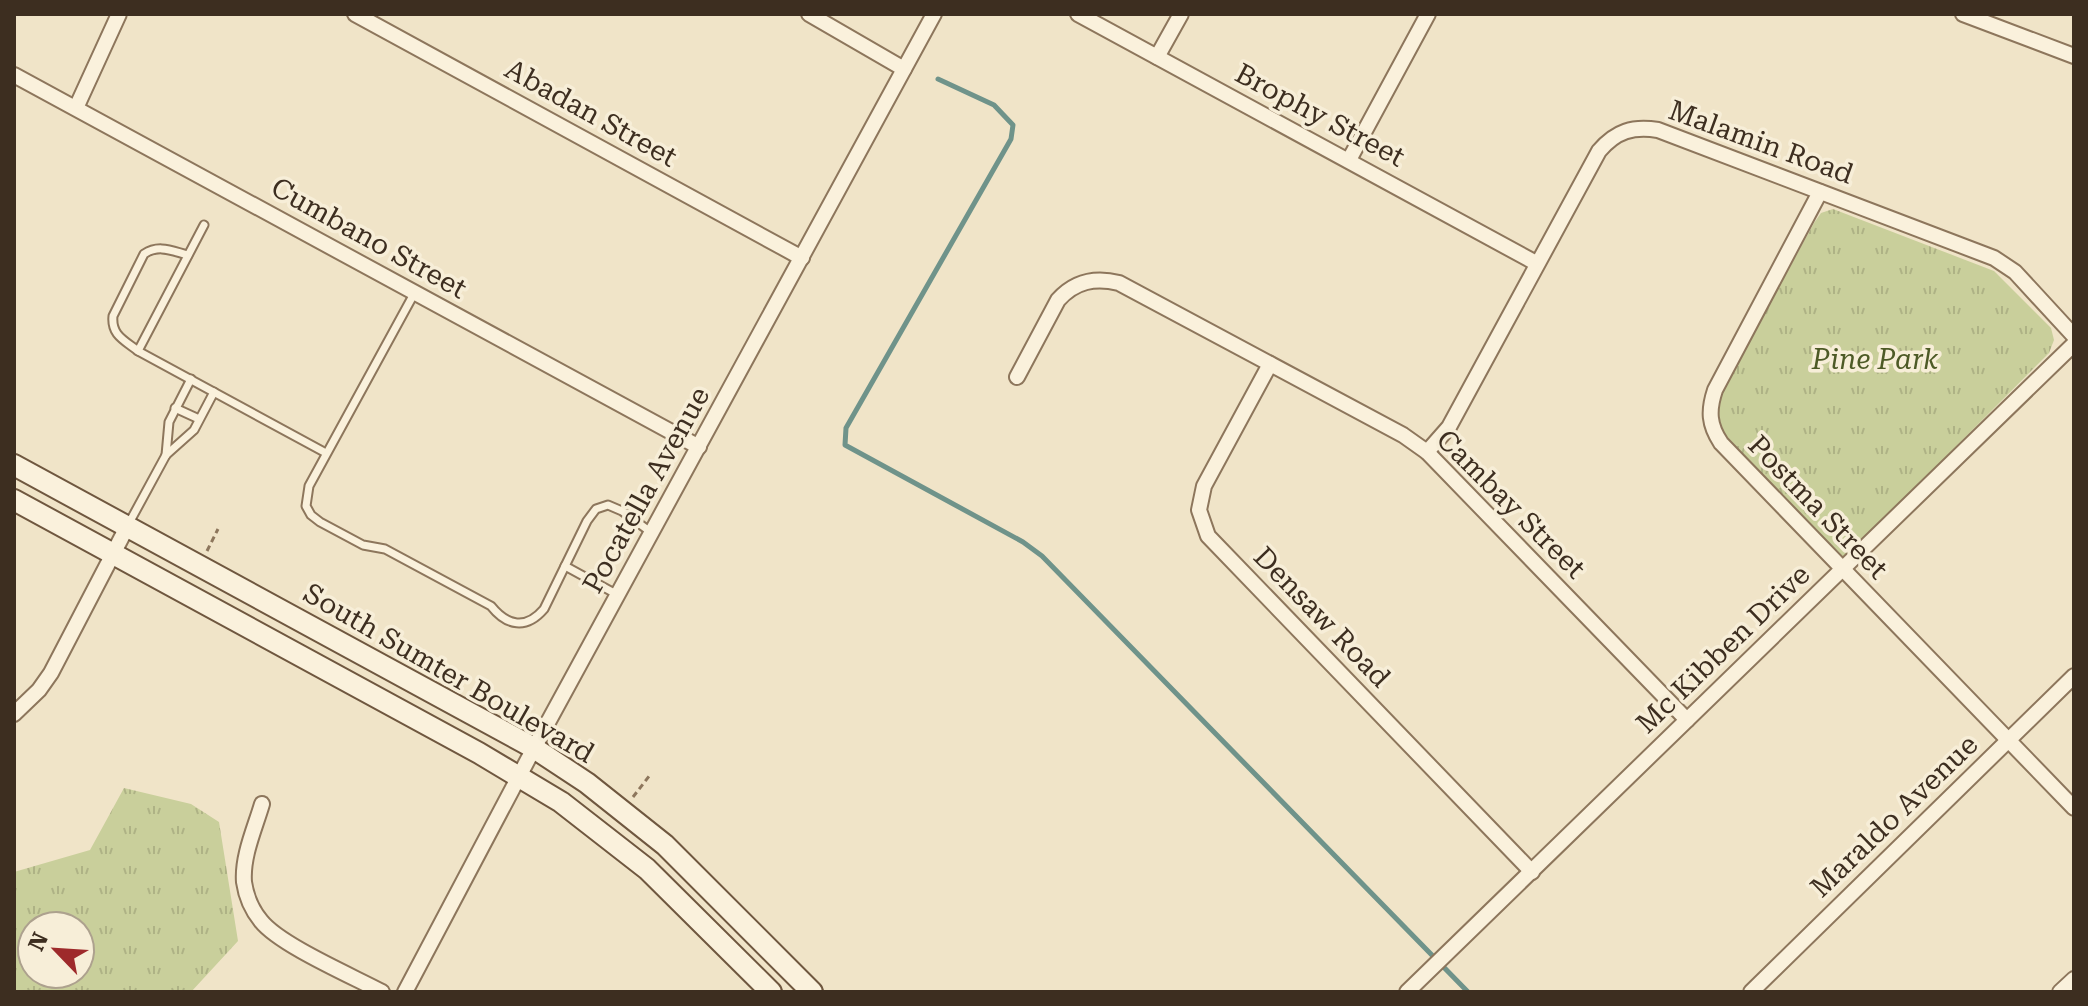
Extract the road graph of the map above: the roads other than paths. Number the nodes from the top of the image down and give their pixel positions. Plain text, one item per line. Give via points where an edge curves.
1 (119, 14) edge
2 (355, 14) edge
3 (809, 14) edge
4 (934, 14) edge
5 (1078, 14) edge
6 (1181, 14) edge
7 (1428, 14) edge
8 (1963, 14) edge
9 (2074, 56) edge
10 (1157, 57) junction
11 (904, 69) junction
12 (14, 75) edge
13 (76, 108) junction
14 (1349, 160) junction
15 (1820, 192) junction
16 (204, 225) dead end
17 (188, 255) junction
18 (802, 258) junction
19 (1536, 263) junction
20 (415, 292) junction
21 (2074, 336) edge
22 (2074, 344) edge
23 (138, 351) junction
24 (1270, 364) junction
25 (1017, 377) dead end
26 (191, 379) junction
27 (214, 392) junction
28 (175, 408) junction
29 (199, 419) junction
30 (699, 447) junction
31 (1427, 452) junction
32 (326, 453) junction
33 (166, 455) junction
34 (14, 465) edge
35 (14, 500) edge
36 (127, 527) junction
37 (652, 533) junction
38 (113, 554) junction
39 (565, 566) junction
40 (1842, 571) junction
41 (618, 595) junction
42 (2074, 676) edge
43 (14, 714) edge
44 (1687, 720) junction
45 (2008, 740) junction
46 (534, 748) junction
47 (519, 776) junction
48 (262, 804) dead end
49 (2074, 808) edge
50 (1532, 872) junction
51 (2074, 979) edge
52 (382, 992) edge
53 (405, 992) edge
54 (771, 992) edge
55 (812, 992) edge
56 (1407, 992) edge
57 (1751, 992) edge
58 (2060, 992) edge

1 - 13 street
2 - 18 street, Abadan Street
3 - 11 street
4 - 11 street, Pocatella Avenue
5 - 10 street, Brophy Street
6 - 10 street
7 - 14 street
8 - 9 street
10 - 14 street, Brophy Street
11 - 18 street, Pocatella Avenue
12 - 13 street, Cumbano Street
13 - 20 street, Cumbano Street
14 - 19 street, Brophy Street
15 - 19 street, Malamin Road via 1658,130 1630,129 1599,151
15 - 21 street, Malamin Road via 1994,258 2015,272
15 - 40 street, Postma Street via 1715,390 1710,418 1721,443
16 - 17 lane
17 - 23 lane
17 - 23 lane via 162,248 144,254 112,326
18 - 30 street, Pocatella Avenue
19 - 31 street, Malamin Road via 1449,427
20 - 30 street, Cumbano Street
20 - 32 lane
22 - 40 street, Mc Kibben Drive
23 - 26 lane
24 - 25 street, Cambay Street via 1119,283 1088,280 1058,300
24 - 31 street, Cambay Street
24 - 50 street, Densaw Road via 1204,486 1202,524
26 - 27 lane
26 - 28 lane
27 - 29 lane
27 - 32 lane
28 - 29 lane
28 - 33 lane
29 - 33 lane
30 - 37 street, Pocatella Avenue
31 - 44 street, Cambay Street
32 - 39 lane via 305,496 311,515 491,606 505,620 520,624 537,617
33 - 36 lane
34 - 36 main road, South Sumter Boulevard
35 - 38 main road, South Sumter Boulevard
36 - 38 street
36 - 46 main road, South Sumter Boulevard
37 - 39 lane via 608,505 596,509
37 - 41 street, Pocatella Avenue
38 - 43 street via 51,673
38 - 47 main road, South Sumter Boulevard
39 - 41 lane
40 - 44 street, Mc Kibben Drive
40 - 45 street, Postma Street
41 - 46 street, Pocatella Avenue
42 - 45 street, Maraldo Avenue
44 - 50 street, Mc Kibben Drive
45 - 49 street, Postma Street
45 - 57 street, Maraldo Avenue
46 - 47 street, Pocatella Avenue
46 - 55 main road, South Sumter Boulevard via 623,810 706,884
47 - 53 street, Pocatella Avenue
47 - 54 main road, South Sumter Boulevard via 647,869
48 - 52 street via 244,871 252,908 280,938
50 - 56 street, Mc Kibben Drive
51 - 58 street

